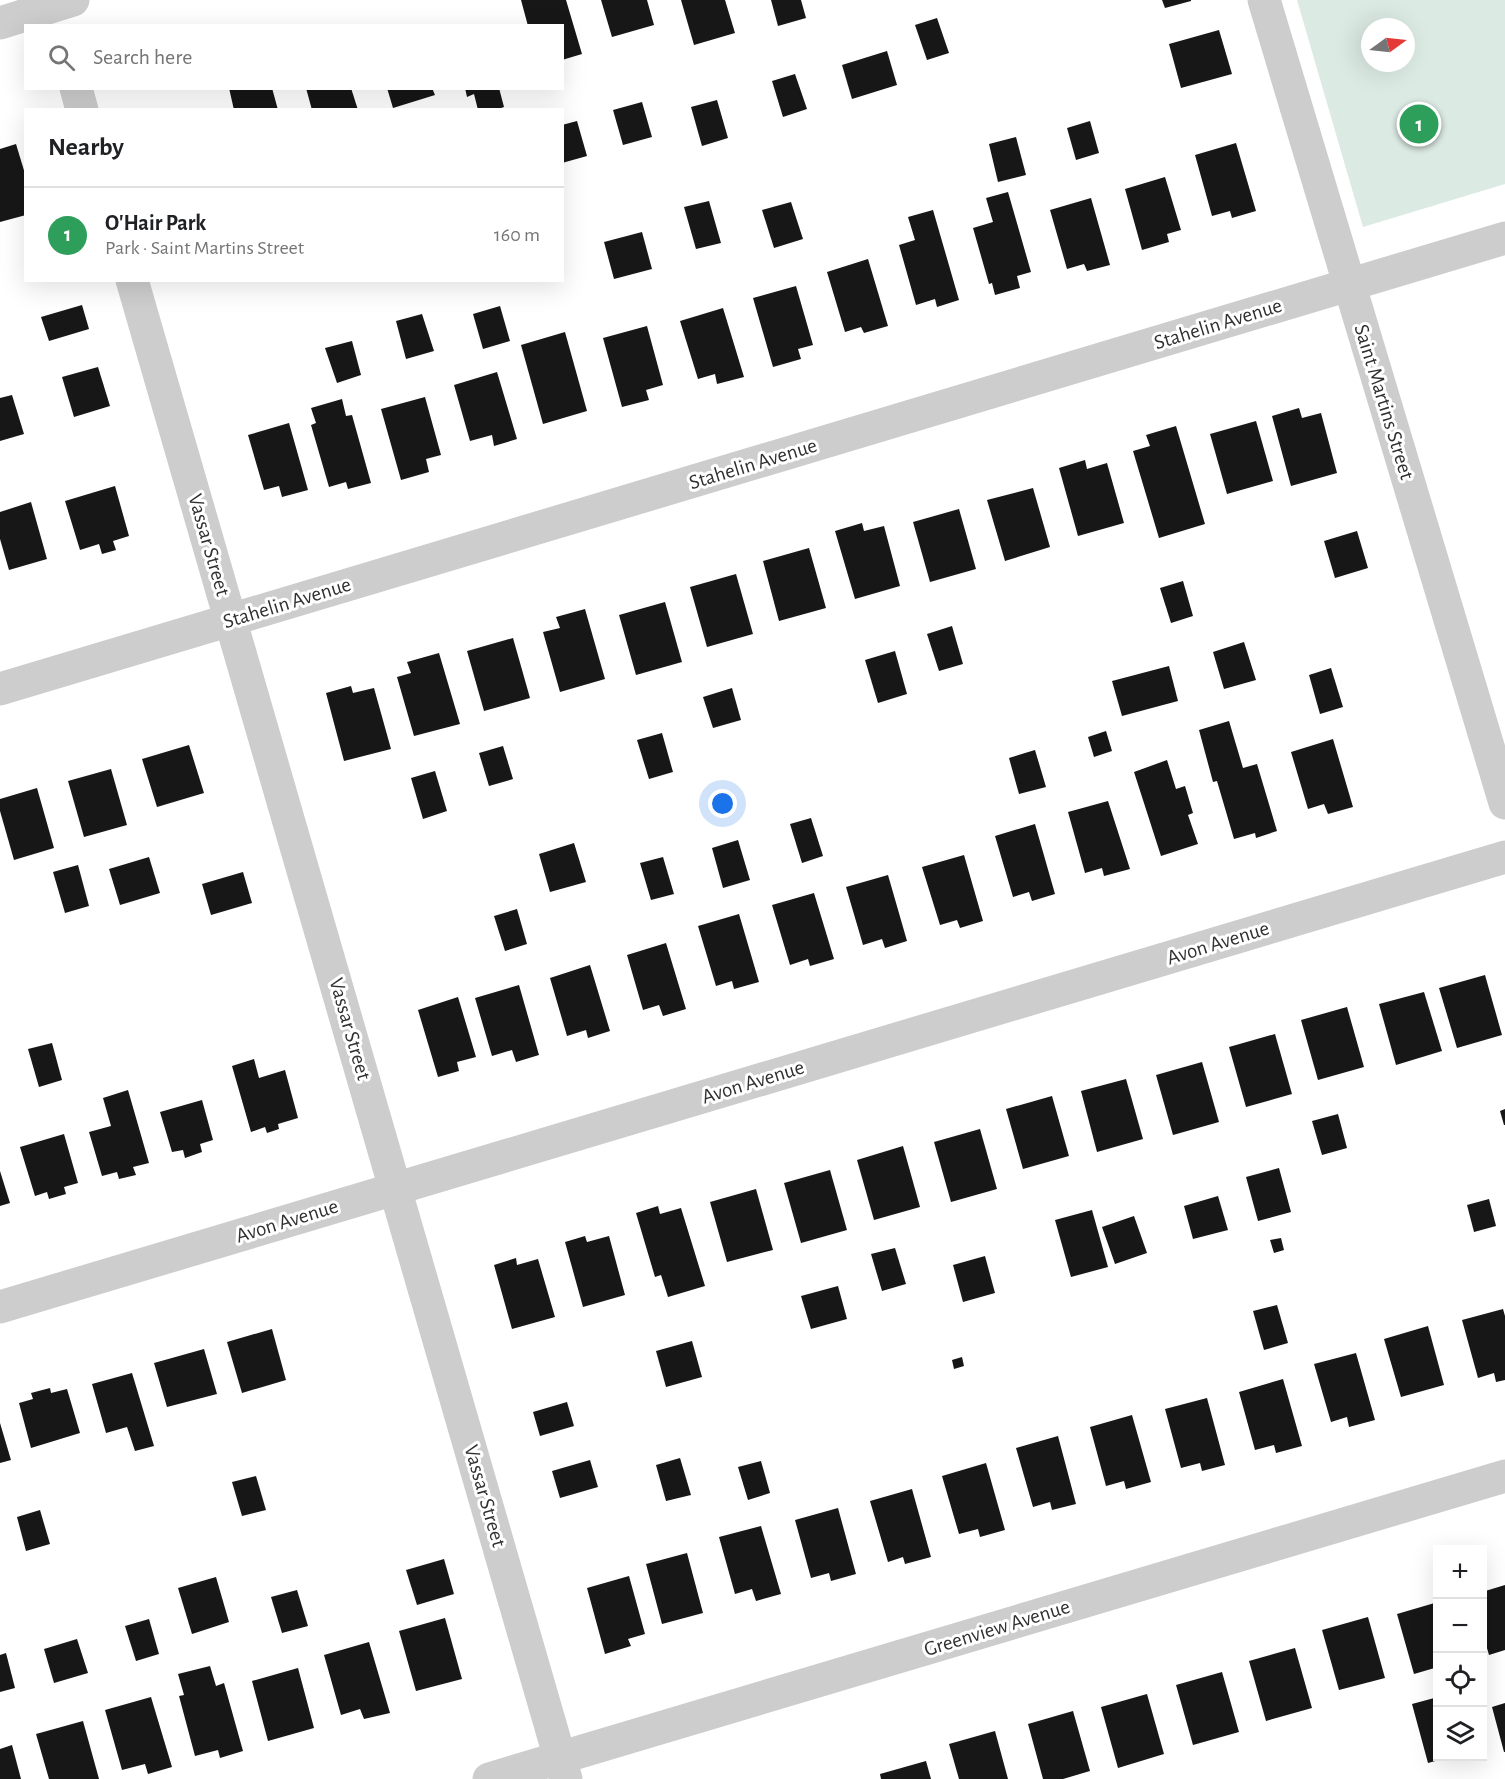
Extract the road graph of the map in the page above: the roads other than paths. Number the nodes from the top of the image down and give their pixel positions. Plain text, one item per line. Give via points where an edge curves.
1 (1264, 0) edge
2 (58, 8) edge
3 (0, 23) edge
4 (77, 90) edge
5 (81, 108) edge
6 (1505, 238) edge
7 (133, 282) edge
8 (1349, 284) junction
9 (231, 620) junction
10 (0, 689) edge
11 (1505, 803) edge
12 (1505, 857) edge
13 (396, 1189) junction
14 (0, 1307) edge
15 (1505, 1476) edge
16 (563, 1769) edge
17 (489, 1779) edge

1 - 8 street, Saint Martins Street
2 - 3 street
4 - 5 street
6 - 8 street, Stahelin Avenue
7 - 9 street, Vassar Street
8 - 9 street, Stahelin Avenue
8 - 11 street, Saint Martins Street
9 - 10 street, Stahelin Avenue
9 - 13 street, Vassar Street
12 - 13 street, Avon Avenue
13 - 14 street, Avon Avenue
13 - 16 street, Vassar Street
15 - 16 street, Greenview Avenue
16 - 17 street, Greenview Avenue

